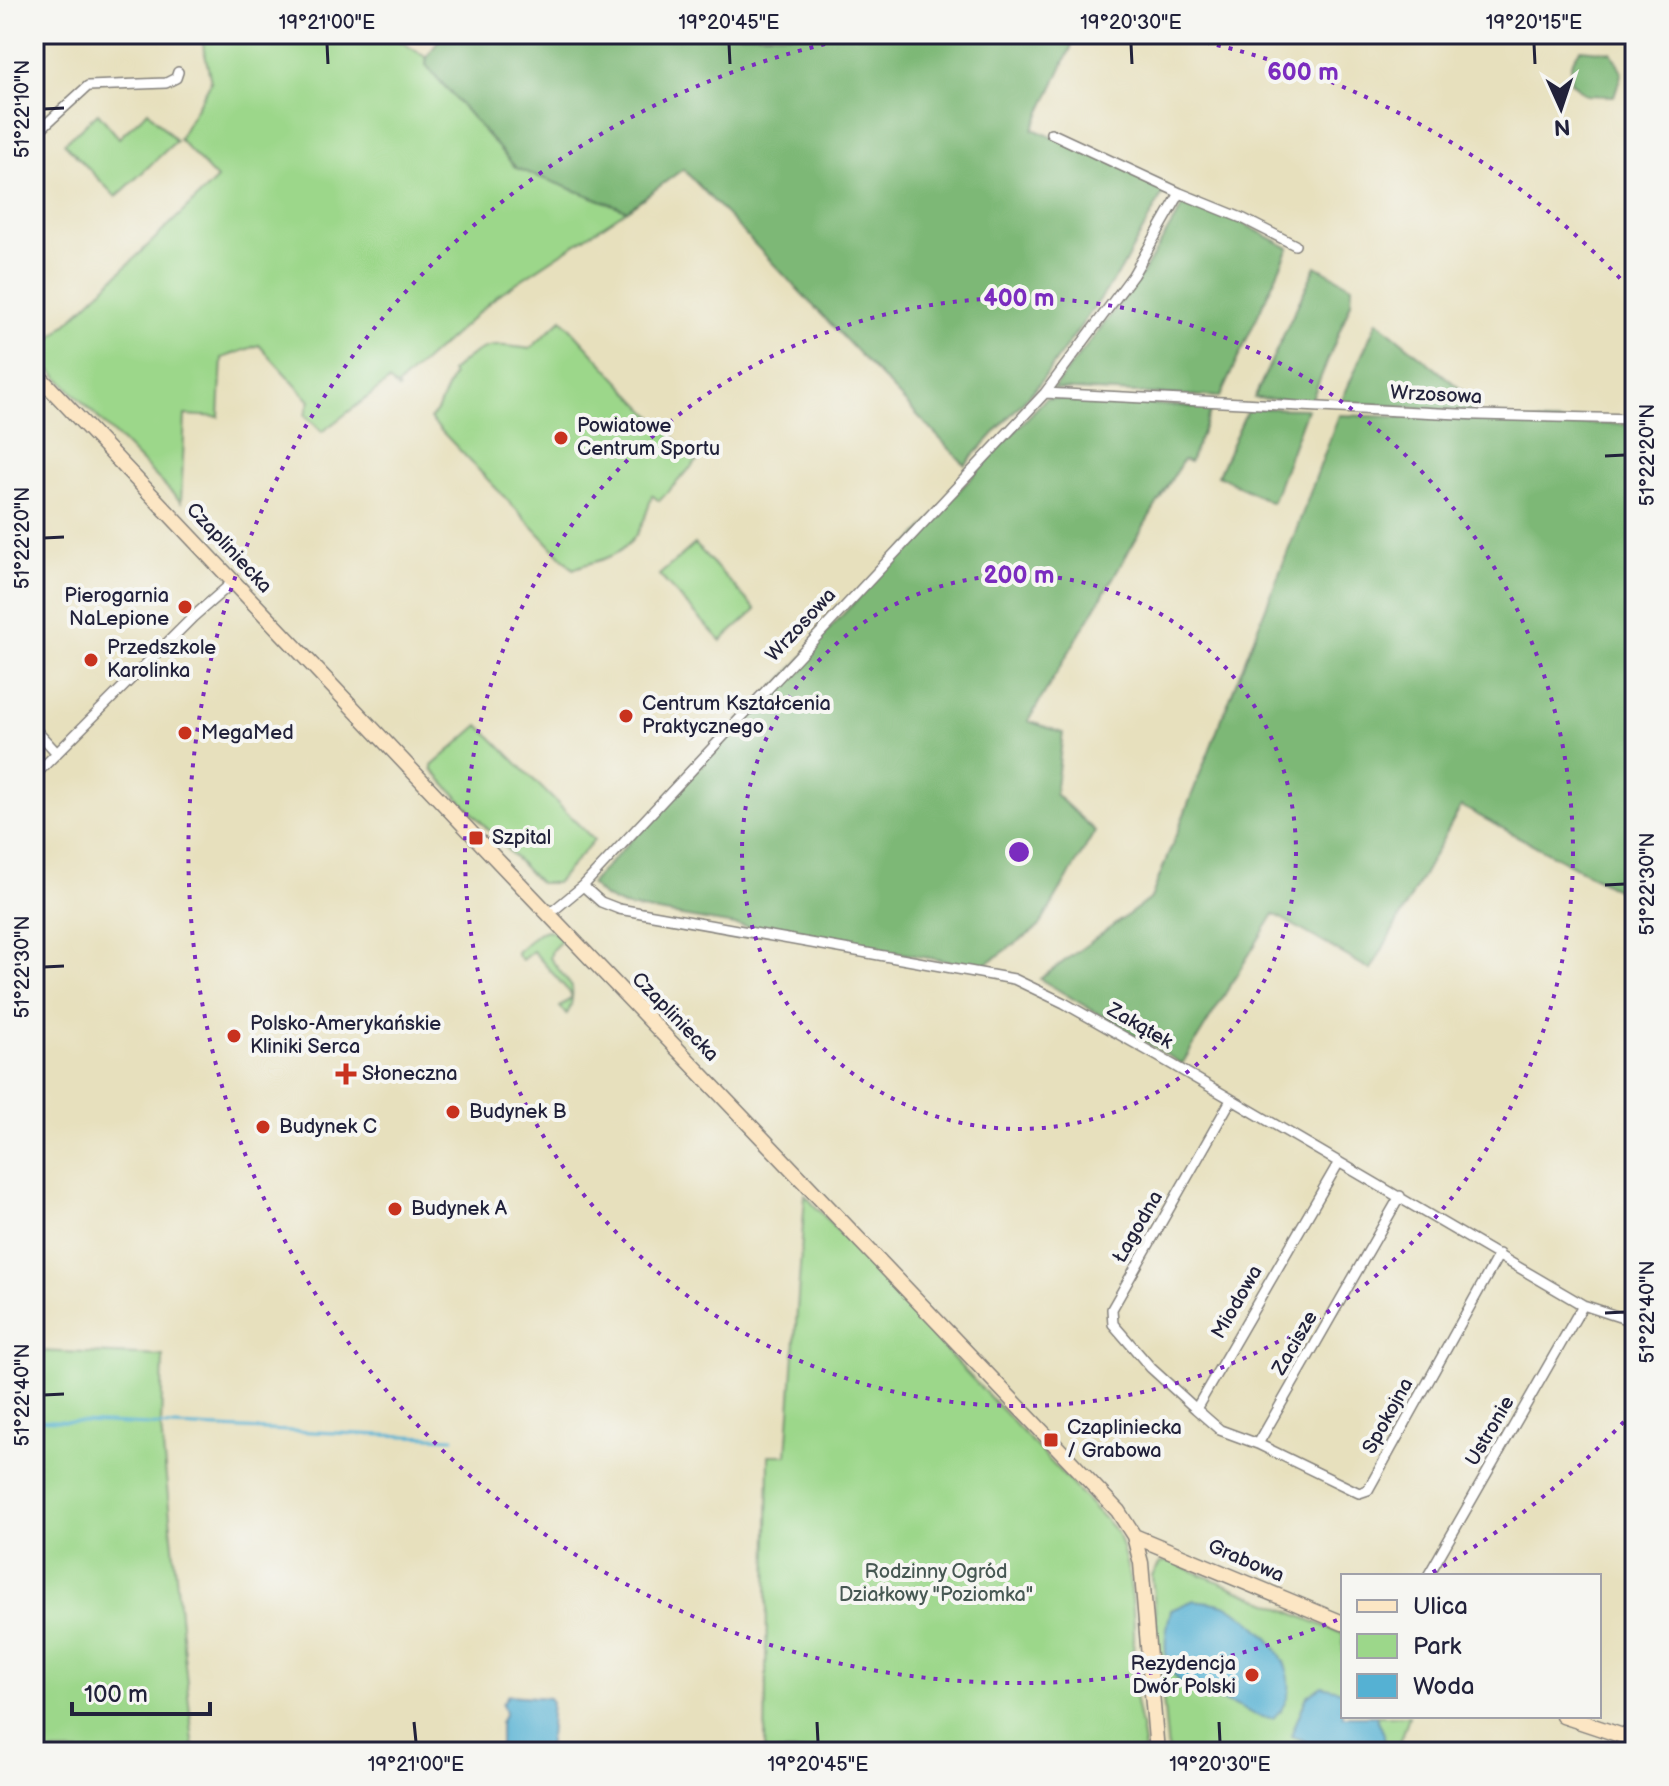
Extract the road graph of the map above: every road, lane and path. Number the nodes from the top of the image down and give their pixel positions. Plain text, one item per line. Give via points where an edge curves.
1 (178, 72) dead end
2 (1051, 133) dead end
3 (34, 135) edge
4 (1180, 193) junction
5 (1295, 245) dead end
6 (34, 371) edge
7 (1045, 393) junction
8 (1635, 419) edge
9 (233, 582) junction
10 (34, 728) edge
11 (57, 753) junction
12 (34, 776) edge
13 (583, 886) junction
14 (548, 915) junction
15 (1231, 1100) junction
16 (1339, 1162) junction
17 (1400, 1196) junction
18 (1499, 1254) junction
19 (1583, 1305) junction
20 (1635, 1322) edge
21 (1196, 1409) junction
22 (1258, 1444) junction
23 (1134, 1536) junction
24 (1429, 1574) edge
25 (1341, 1622) edge
26 (1569, 1718) edge
27 (1635, 1740) edge
28 (1157, 1752) edge

1 - 3 street via 166,83 88,86
2 - 4 street
4 - 5 street
4 - 7 street, Wrzosowa via 1133,275
6 - 9 main road, Czapliniecka
7 - 8 street, Wrzosowa
7 - 13 street, Wrzosowa
9 - 11 street
9 - 14 main road, Czapliniecka
10 - 11 street
11 - 12 street
13 - 14 street, Wrzosowa
13 - 15 street, Zakątek via 619,909 1014,979
14 - 23 main road, Czapliniecka via 1102,1493
15 - 16 street, Zakątek
15 - 21 street, Łagodna via 1112,1309 1113,1324
16 - 17 street, Zakątek
16 - 21 street, Miodowa
17 - 18 street, Zakątek
17 - 22 street, Zacisze
18 - 19 street, Zakątek
18 - 22 street, Spokojna via 1368,1490 1359,1493
19 - 20 street, Zakątek
19 - 24 street, Ustronie
21 - 22 street via 1220,1430
23 - 25 main road, Grabowa
23 - 28 main road, Czapliniecka via 1142,1573
26 - 27 main road

